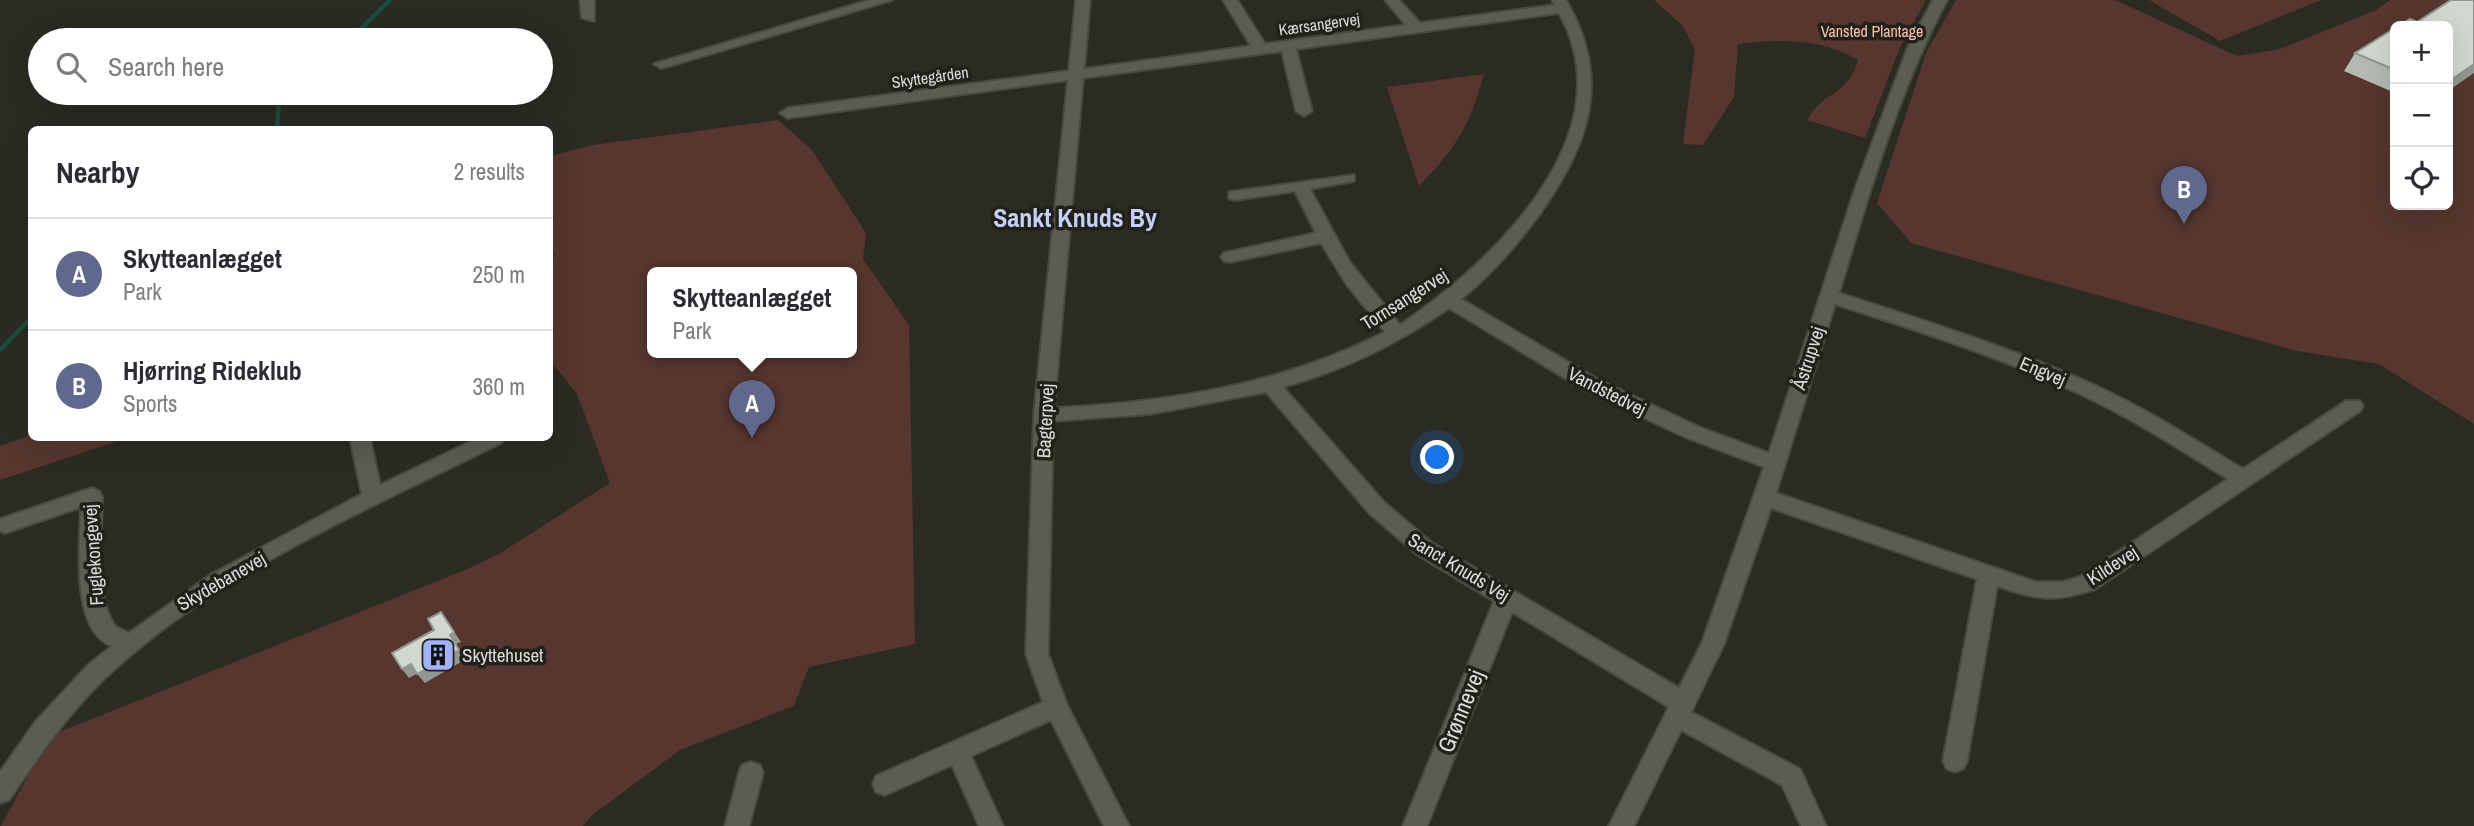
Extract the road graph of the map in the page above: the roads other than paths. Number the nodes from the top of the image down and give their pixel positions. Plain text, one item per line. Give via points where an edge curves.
1 (587, 0) edge
2 (885, 0) edge
3 (1083, 0) edge
4 (1230, 0) edge
5 (1392, 0) edge
6 (1940, 0) edge
7 (1562, 4) edge
8 (589, 18) dead end
9 (1417, 29) junction
10 (1288, 46) junction
11 (1261, 50) junction
12 (661, 64) dead end
13 (1078, 75) junction
14 (1304, 111) dead end
15 (788, 113) dead end
16 (1348, 178) dead end
17 (1300, 185) junction
18 (1236, 195) dead end
19 (1324, 236) junction
20 (1230, 257) dead end
21 (1829, 296) junction
22 (1449, 300) junction
23 (1396, 332) junction
24 (1270, 385) junction
25 (2353, 407) dead end
26 (1044, 415) junction
27 (361, 441) edge
28 (488, 441) edge
29 (1774, 463) junction
30 (2242, 478) junction
31 (1763, 496) junction
32 (373, 499) junction
33 (5, 525) dead end
34 (1988, 576) junction
35 (1507, 596) junction
36 (129, 642) junction
37 (1056, 707) junction
38 (1682, 711) junction
39 (957, 751) junction
40 (1955, 761) dead end
41 (751, 774) dead end
42 (885, 784) dead end
43 (0, 792) edge
44 (737, 826) edge
45 (991, 826) edge
46 (1117, 826) edge
47 (1415, 826) edge
48 (1621, 826) edge
49 (1814, 826) edge

1 - 8 street
2 - 12 street
3 - 13 street, Bagterpvej
4 - 11 street
5 - 9 street
6 - 21 street, Åstrupvej via 1912,57
7 - 9 street, Kærsangervej
7 - 22 street, Tornsangervej via 1580,42 1584,68 1585,100 1578,134 1540,203 1485,269
9 - 10 street, Kærsangervej
10 - 11 street, Kærsangervej
10 - 14 street
11 - 13 street, Kærsangervej
13 - 15 street, Skyttegården
13 - 26 street, Bagterpvej
16 - 17 street
17 - 18 street
17 - 19 street
19 - 20 street
19 - 23 street via 1369,304
21 - 29 street, Åstrupvej
21 - 30 street, Engvej via 2013,358 2087,389
22 - 23 street, Tornsangervej
22 - 29 street, Vandstedvej via 1590,384 1692,432
23 - 24 street, Tornsangervej via 1349,356
24 - 26 street, Tornsangervej via 1172,406
24 - 35 street, Sanct Knuds Vej via 1398,529
25 - 30 street, Kildevej
26 - 37 street, Bagterpvej via 1037,654
27 - 32 street
28 - 32 street, Skydebanevej
29 - 31 street, Åstrupvej
30 - 34 street, Kildevej via 2087,583 2062,591 2036,591
31 - 34 street, Kildevej
31 - 38 street, Åstrupvej via 1713,644
32 - 36 street, Skydebanevej via 239,569
33 - 36 street, Fuglekongevej via 92,496 93,601 98,621 108,634
34 - 40 street
35 - 38 street, Sanct Knuds Vej
35 - 47 street, Grønnevej
36 - 43 street, Skydebanevej via 47,723
37 - 39 street
37 - 46 street, Bagterpvej
38 - 48 street, Åstrupvej
38 - 49 street via 1791,777
39 - 42 street
39 - 45 street
41 - 44 street

